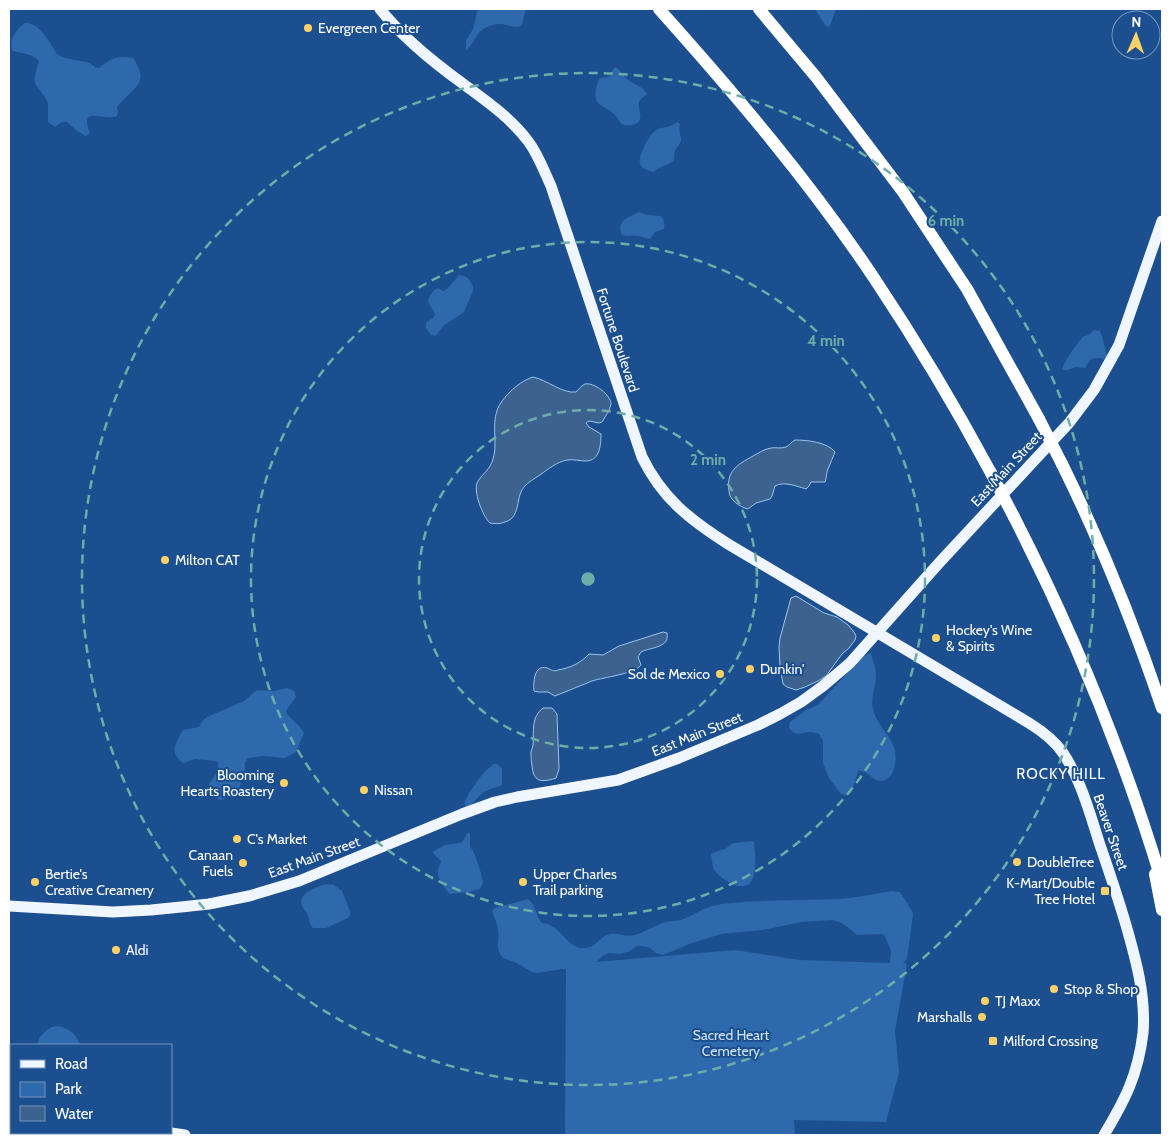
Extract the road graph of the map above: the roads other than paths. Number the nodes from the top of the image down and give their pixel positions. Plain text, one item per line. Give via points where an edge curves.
1 (380, 9) edge
2 (658, 9) edge
3 (758, 9) edge
4 (1162, 221) edge
5 (877, 633) junction
6 (1162, 707) edge
7 (1146, 830) junction
8 (1162, 882) edge
9 (9, 906) edge
10 (1162, 910) edge
11 (172, 1133) edge
12 (185, 1135) edge
13 (1104, 1135) edge

1 - 5 main road, Fortune Boulevard via 420,51 497,109 530,143 551,186 642,457 662,491 711,533
2 - 7 highway, bridge via 777,145 878,284 933,370 991,473 1062,615 1111,733
3 - 6 highway, bridge via 816,77 903,192 967,289 1062,464 1101,550
4 - 5 main road, East Main Street via 1119,345 1086,402
5 - 9 main road, East Main Street via 850,663 801,702 736,734 618,780 495,802 295,882 209,904 152,910 113,912
5 - 13 main road, Beaver Street via 1040,730 1059,748 1073,772 1114,886 1135,957 1142,997 1143,1032 1136,1071 1122,1105
7 - 8 highway
7 - 10 highway
11 - 12 main road

